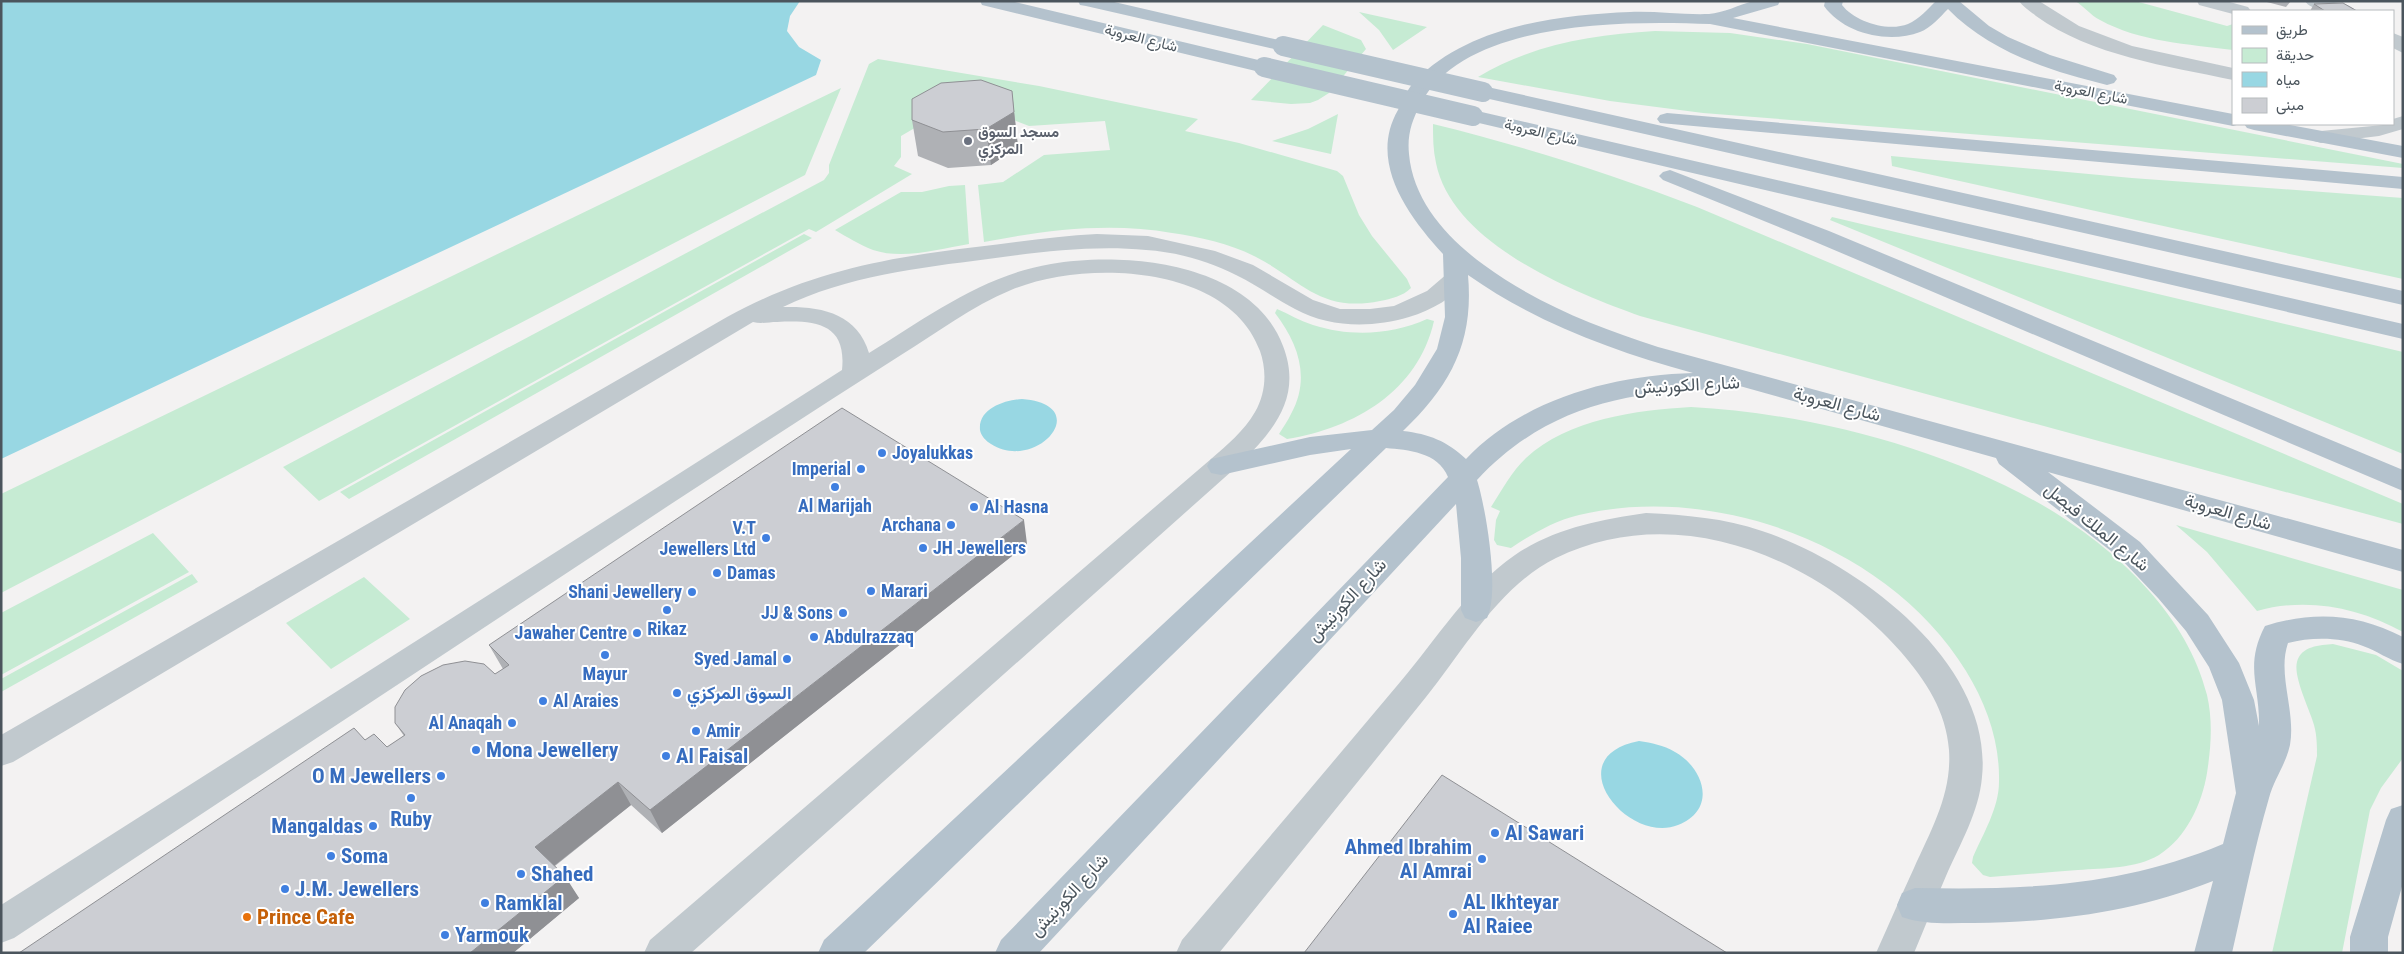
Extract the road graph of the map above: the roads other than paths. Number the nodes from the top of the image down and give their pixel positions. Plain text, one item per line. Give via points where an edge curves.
1 (988, 1) edge
2 (1086, 1) edge
3 (1772, 1) edge
4 (1834, 1) edge
5 (1948, 1) edge
6 (2027, 1) edge
7 (2205, 1) edge
8 (2313, 1) edge
9 (2333, 1) edge
10 (2238, 10) edge
11 (2344, 10) edge
12 (2346, 10) edge
13 (1710, 19) junction
14 (2394, 39) edge
15 (2403, 48) edge
16 (2232, 74) edge
17 (1562, 110) junction
18 (2232, 118) edge
19 (2232, 118) edge
20 (2403, 122) edge
21 (2261, 125) edge
22 (1558, 136) junction
23 (2321, 137) junction
24 (2403, 152) edge
25 (2403, 182) edge
26 (1455, 264) junction
27 (2403, 298) edge
28 (736, 322) junction
29 (2403, 332) edge
30 (854, 373) junction
31 (1751, 381) junction
32 (1379, 438) junction
33 (1998, 448) junction
34 (1222, 466) junction
35 (1462, 478) junction
36 (2403, 481) edge
37 (2403, 561) edge
38 (1476, 610) junction
39 (2403, 652) edge
40 (1, 752) edge
41 (2253, 793) junction
42 (2403, 820) edge
43 (2238, 854) junction
44 (1915, 905) junction
45 (1, 926) edge
46 (663, 953) edge
47 (837, 953) edge
48 (1014, 953) edge
49 (1195, 953) edge
50 (1895, 953) edge
51 (2213, 953) edge
52 (2369, 953) edge

1 - 22 main road, شارع العروبة, bridge
2 - 17 main road, شارع العروبة, bridge
3 - 13 main road
4 - 5 main road via 1837,13 1845,19 1872,29 1889,31 1915,28
5 - 19 main road via 1975,26 2038,58
6 - 16 street via 2054,20 2113,45
7 - 10 street
8 - 11 street
9 - 12 street
13 - 18 main road, شارع العروبة
13 - 26 main road, شارع العروبة via 1672,16 1598,18 1532,29 1476,48 1432,76 1404,111 1398,132 1397,154 1412,201
14 - 15 street
17 - 25 main road
17 - 27 main road, شارع العروبة
20 - 23 street via 2379,130
21 - 23 main road
22 - 29 main road, شارع العروبة
22 - 36 main road via 1812,232
23 - 24 main road
26 - 28 street via 1437,296 1411,309 1376,317 1338,316 1304,306 1259,277 1197,252 1137,241 1074,241 863,271 796,291
26 - 31 main road, شارع العروبة via 1482,274 1516,296 1600,336
26 - 32 main road via 1456,324 1447,355 1423,394
28 - 30 street via 776,313 813,315 829,320 852,337 857,354
28 - 40 street
30 - 34 street via 982,294 1021,277 1046,270 1102,264 1184,276 1233,299 1254,316 1276,354 1279,374 1276,396 1266,417 1251,438
30 - 45 street
31 - 33 main road, شارع العروبة
31 - 35 main road, شارع الكورنيش via 1645,384 1573,402 1511,433
32 - 34 main road via 1299,448
32 - 35 main road via 1409,439 1438,449 1458,467
32 - 47 main road
33 - 37 main road, شارع العروبة
33 - 41 main road, شارع الملك فيصل via 2130,550 2197,623 2223,663 2238,700
34 - 46 street
35 - 38 main road via 1474,541
35 - 48 main road, شارع الكورنيش
38 - 44 street via 1505,578 1557,544 1590,532 1647,523 1709,529 1770,545 1799,557 1852,588 1877,606 1918,648 1938,674 1953,702 1962,731 1967,759 1965,789
38 - 49 street
39 - 41 main road via 2376,639 2342,630 2294,628 2276,635 2267,667 2275,712 2275,735 2268,768
41 - 43 main road, شارع الملك فيصل
42 - 52 main road via 2369,937
43 - 44 main road via 2185,876 2124,892 1988,908
43 - 51 main road, شارع الملك فيصل
44 - 50 street

